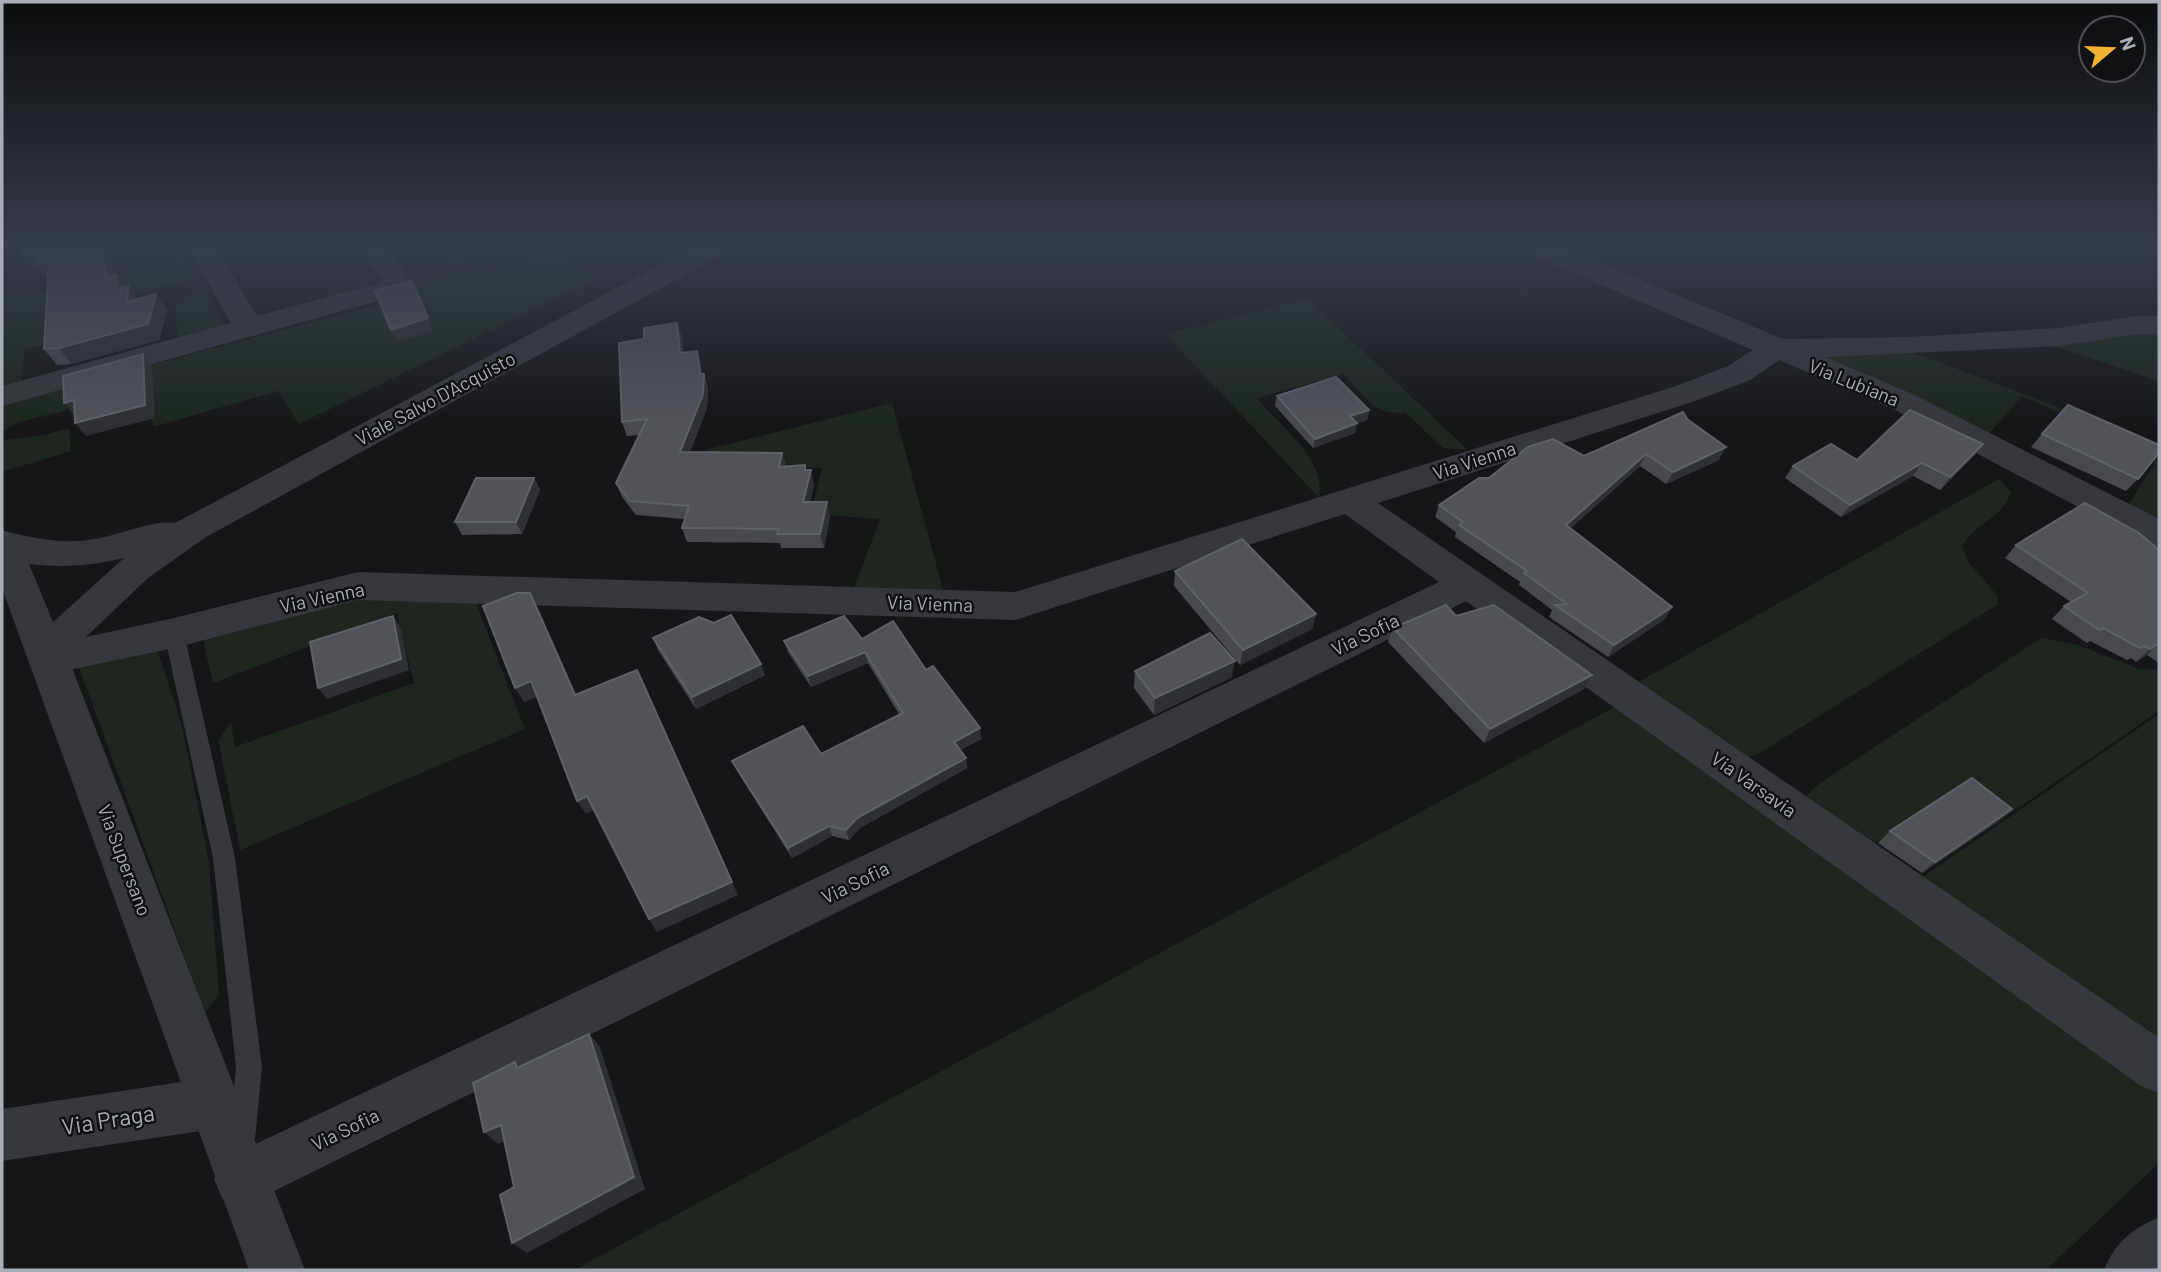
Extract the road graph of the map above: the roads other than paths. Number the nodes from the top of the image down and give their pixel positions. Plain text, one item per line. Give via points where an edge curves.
1 (236, 307) edge
2 (323, 307) edge
3 (603, 307) edge
4 (1678, 307) edge
5 (2159, 325) edge
6 (248, 328) junction
7 (1775, 349) junction
8 (2, 396) edge
9 (1349, 500) junction
10 (193, 528) junction
11 (2159, 534) edge
12 (3, 545) edge
13 (1469, 584) junction
14 (174, 633) junction
15 (48, 655) junction
16 (2159, 1068) edge
17 (214, 1103) junction
18 (2, 1135) edge
19 (241, 1179) junction
20 (2159, 1245) edge
21 (277, 1270) edge
22 (2132, 1270) edge

1 - 6 street
2 - 6 street
3 - 10 street, Viale Salvo D'Acquisto
4 - 7 street, Via Lubiana
5 - 7 street via 1990,341
6 - 8 street
7 - 9 street, Via Vienna via 1739,373 1684,394
7 - 11 street, Via Lubiana via 1903,402
9 - 13 street, Via Varsavia
9 - 14 street, Via Vienna via 1015,606 358,586
10 - 12 street, Viale Salvo D'Acquisto via 92,553 54,554
10 - 15 street, Viale Salvo D'Acquisto via 135,569
12 - 15 street, Via Supersano
13 - 16 street, Via Varsavia
13 - 19 street, Via Sofia
14 - 15 street, Via Vienna
14 - 19 lane, Via Supersano via 224,858 249,1067
15 - 17 street, Via Supersano
17 - 18 street, Via Praga
17 - 19 street, Via Supersano
19 - 21 street, Via Supersano
20 - 22 street

